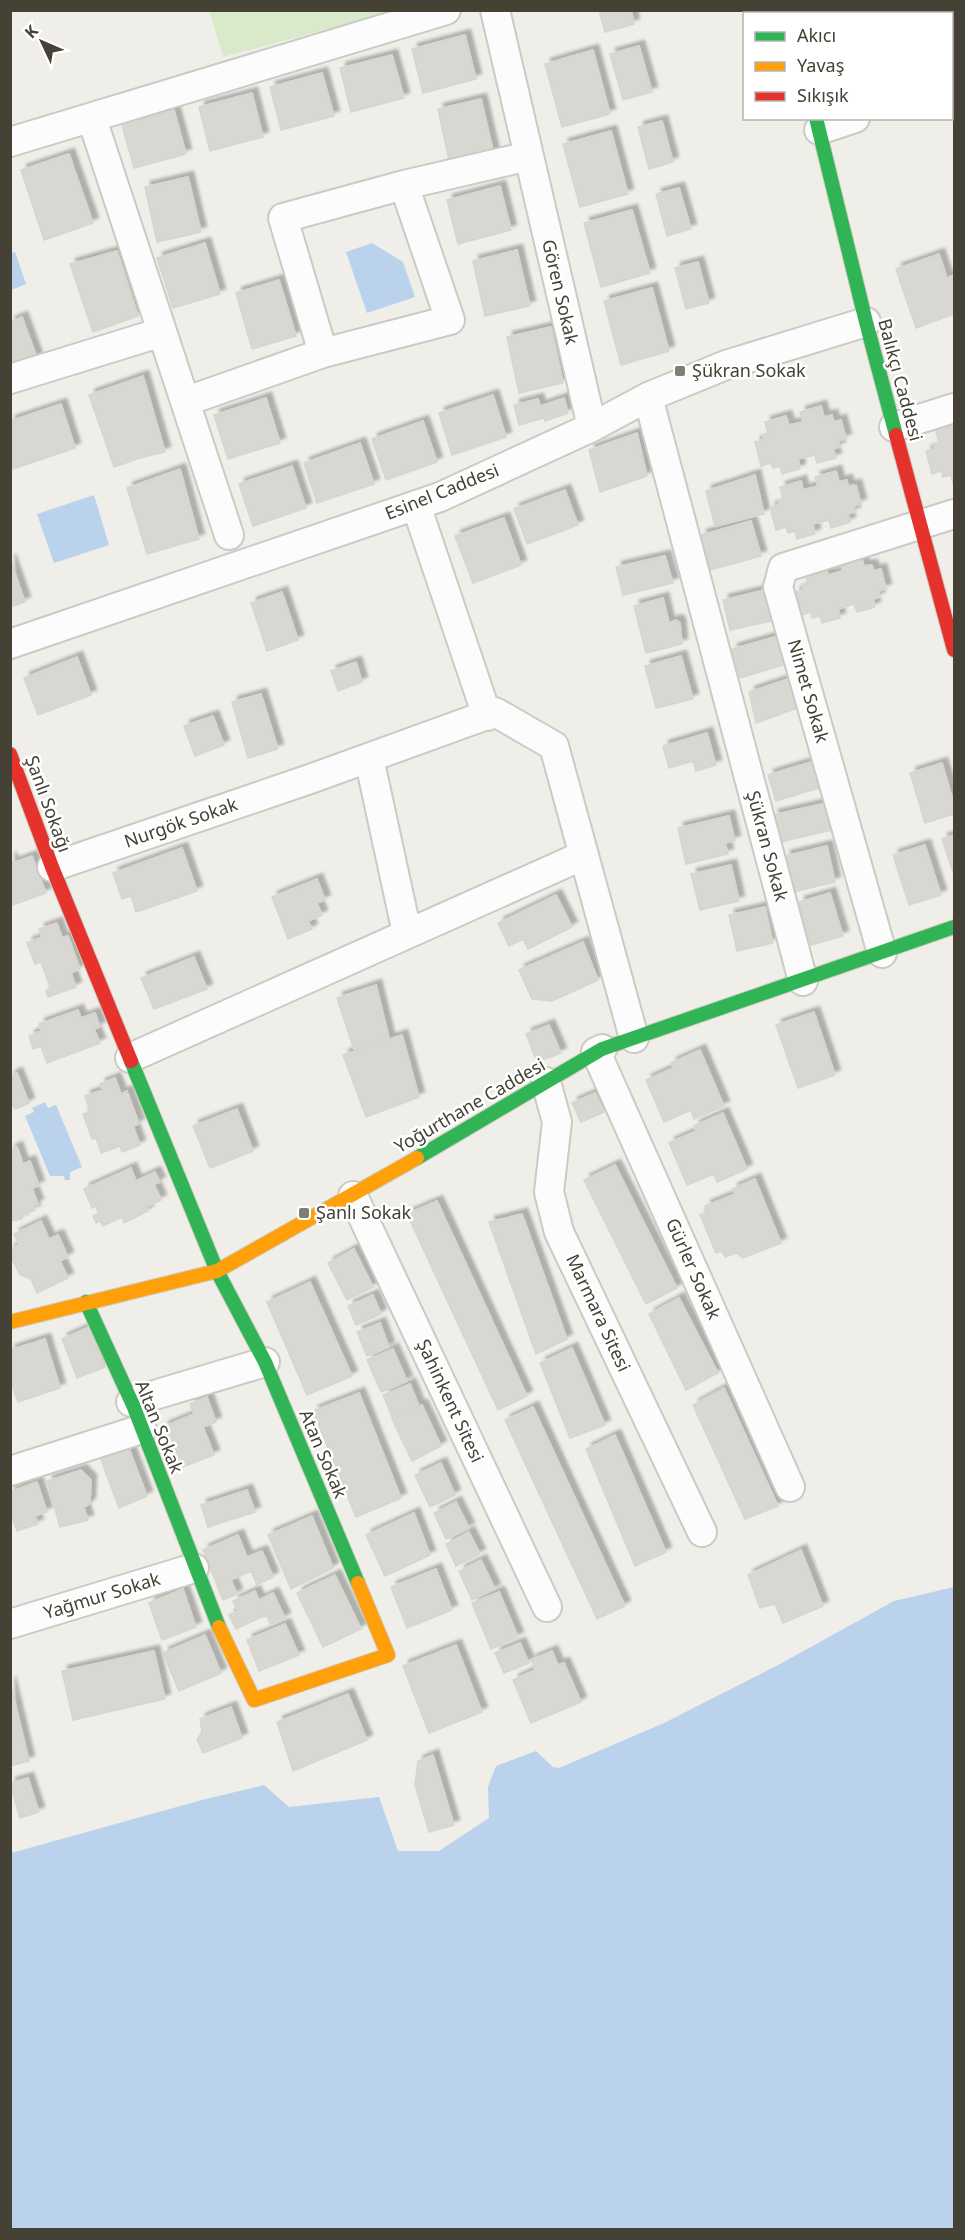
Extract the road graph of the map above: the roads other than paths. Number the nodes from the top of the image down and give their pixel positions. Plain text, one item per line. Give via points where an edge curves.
1 (446, 10) edge
2 (495, 10) edge
3 (843, 120) edge
4 (818, 124) edge
5 (96, 130) dead end
6 (10, 142) edge
7 (529, 156) junction
8 (404, 186) junction
9 (866, 322) junction
10 (162, 333) junction
11 (323, 353) junction
12 (10, 380) edge
13 (201, 396) dead end
14 (648, 398) junction
15 (954, 408) edge
16 (591, 427) junction
17 (894, 427) junction
18 (416, 505) junction
19 (954, 514) edge
20 (920, 524) junction
21 (229, 535) dead end
22 (10, 644) edge
23 (954, 650) edge
24 (486, 716) junction
25 (10, 754) edge
26 (369, 758) junction
27 (584, 855) junction
28 (52, 867) junction
29 (954, 927) edge
30 (407, 933) junction
31 (882, 953) junction
32 (803, 981) junction
33 (634, 1038) junction
34 (599, 1050) junction
35 (130, 1058) junction
36 (546, 1082) junction
37 (353, 1196) junction
38 (217, 1271) junction
39 (86, 1302) junction
40 (10, 1322) edge
41 (265, 1362) junction
42 (131, 1402) junction
43 (142, 1429) junction
44 (10, 1471) edge
45 (789, 1487) dead end
46 (702, 1532) dead end
47 (194, 1568) junction
48 (547, 1607) dead end
49 (10, 1624) edge
50 (388, 1655) joint

1 - 6 street
2 - 7 street, Gören Sokak
3 - 4 street
4 - 9 main road, Balıkçı Caddesi
5 - 10 street
7 - 8 street
7 - 16 street, Gören Sokak
8 - 11 street via 283,218
8 - 11 street via 450,320
9 - 14 street, Esinel Caddesi via 726,365
9 - 17 main road, Balıkçı Caddesi
10 - 12 street
10 - 21 street
11 - 13 street
14 - 16 street, Esinel Caddesi
14 - 32 street, Şükran Sokak
15 - 17 street
16 - 18 street, Esinel Caddesi
17 - 20 main road, Balıkçı Caddesi
18 - 22 street, Esinel Caddesi
18 - 24 street
19 - 20 street
20 - 23 main road, Balıkçı Caddesi
20 - 31 street, Nimet Sokak via 783,568 778,586
24 - 26 street, Nurgök Sokak
24 - 27 street via 495,712 554,746
25 - 28 main road, Şanlı Sokağı
26 - 28 street, Nurgök Sokak
26 - 30 street
27 - 30 street
27 - 33 street
28 - 35 main road, Şanlı Sokağı
29 - 31 main road, Yoğurthane Caddesi
30 - 35 street
31 - 32 main road, Yoğurthane Caddesi
32 - 33 main road, Yoğurthane Caddesi
33 - 34 main road, Yoğurthane Caddesi
34 - 36 main road, Yoğurthane Caddesi
34 - 45 street, Gürler Sokak
35 - 38 main road, Atan Sokak
36 - 37 main road, Yoğurthane Caddesi
36 - 46 street, Marmara Sitesi via 557,1122 549,1192 559,1232
37 - 38 main road, Yoğurthane Caddesi
37 - 48 street, Şahinkent Sitesi
38 - 39 main road, Yoğurthane Caddesi
38 - 41 main road, Atan Sokak
39 - 40 main road, Yoğurthane Caddesi
39 - 42 main road, Altan Sokak
41 - 42 street
41 - 50 main road, Atan Sokak
42 - 43 main road, Altan Sokak
43 - 44 street
43 - 47 main road, Altan Sokak
47 - 49 street, Yağmur Sokak
47 - 50 main road, Altan Sokak via 254,1700

